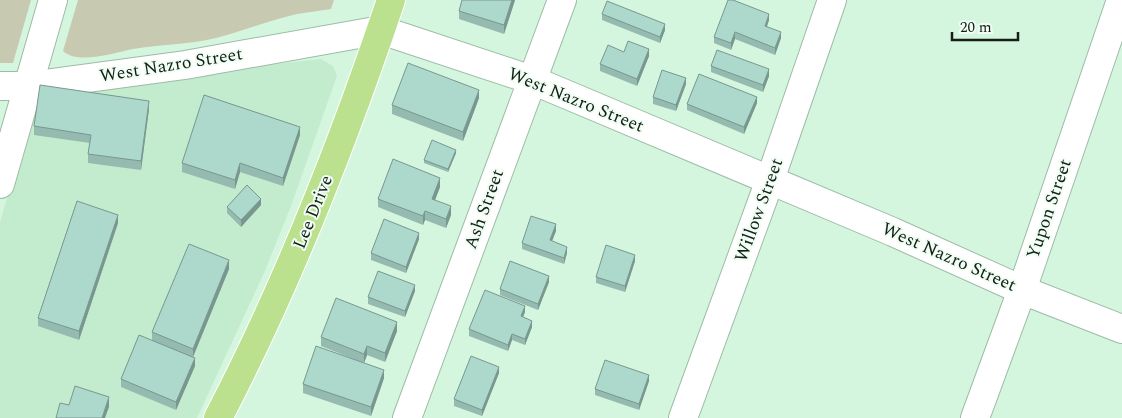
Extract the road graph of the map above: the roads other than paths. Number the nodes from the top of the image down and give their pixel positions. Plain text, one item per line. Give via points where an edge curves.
1 (54, 0) edge
2 (391, 0) edge
3 (562, 0) edge
4 (832, 0) edge
5 (1121, 0) edge
6 (381, 30) junction
7 (532, 80) junction
8 (0, 86) edge
9 (29, 86) junction
10 (770, 180) junction
11 (0, 184) edge
12 (1022, 290) junction
13 (1122, 329) edge
14 (218, 418) edge
15 (407, 418) edge
16 (683, 418) edge
17 (975, 418) edge

1 - 9 street
2 - 6 main road, Lee Drive
3 - 7 street, Ash Street
4 - 10 street, Willow Street
5 - 12 street, Yupon Street
6 - 7 street, West Nazro Street
6 - 9 street, West Nazro Street via 185,65
6 - 14 main road, Lee Drive via 323,188 282,287
7 - 10 street, West Nazro Street
7 - 15 street, Ash Street
8 - 9 street, West Nazro Street
9 - 11 street
10 - 12 street, West Nazro Street
10 - 16 street, Willow Street
12 - 13 street, West Nazro Street
12 - 17 street, Yupon Street

